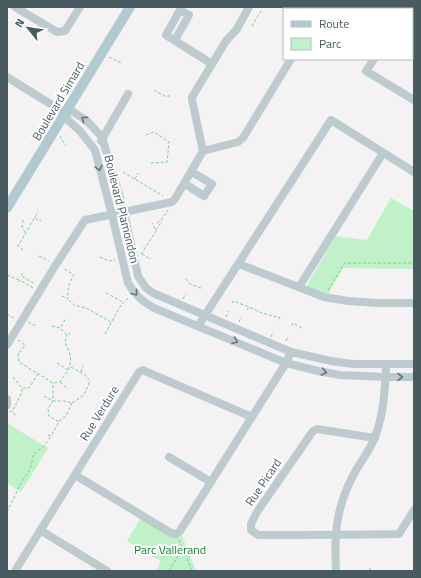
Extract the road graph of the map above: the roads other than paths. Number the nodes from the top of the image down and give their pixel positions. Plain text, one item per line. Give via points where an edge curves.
1 (15, 7) edge
2 (80, 7) edge
3 (130, 7) edge
4 (249, 7) edge
5 (175, 40) dead end
6 (290, 60) edge
7 (373, 60) edge
8 (212, 64) junction
9 (7, 77) edge
10 (128, 94) dead end
11 (414, 100) edge
12 (65, 113) junction
13 (102, 138) junction
14 (95, 150) junction
15 (203, 150) junction
16 (383, 153) junction
17 (192, 172) junction
18 (414, 172) edge
19 (184, 184) junction
20 (7, 208) edge
21 (124, 212) junction
22 (112, 214) junction
23 (239, 264) junction
24 (299, 287) junction
25 (414, 303) edge
26 (205, 315) junction
27 (198, 326) junction
28 (7, 346) edge
29 (292, 352) junction
30 (286, 362) junction
31 (414, 364) edge
32 (386, 365) junction
33 (386, 377) junction
34 (414, 377) edge
35 (7, 399) edge
36 (7, 405) edge
37 (252, 417) junction
38 (375, 438) junction
39 (169, 457) dead end
40 (75, 475) junction
41 (211, 482) junction
42 (414, 510) edge
43 (40, 530) junction
44 (335, 536) junction
45 (15, 571) edge
46 (107, 571) edge
47 (336, 571) edge

1 - 2 street via 57,32 65,31
3 - 12 main road, Boulevard Simard
4 - 8 street
5 - 8 street
6 - 15 street via 243,138 238,142
7 - 11 street via 366,71
8 - 15 street via 192,100
9 - 12 street
10 - 13 street
13 -> 12 street, Boulevard Plamondon via 87,121 72,111
12 - 14 street, Boulevard Plamondon via 68,120
12 - 20 main road, Boulevard Simard
13 - 14 street
13 - 21 street, Boulevard Plamondon
14 -> 22 street, Boulevard Plamondon
15 - 17 street
16 - 18 street
16 - 23 street via 331,120
16 - 24 street
17 - 19 street
17 - 19 street via 212,184 204,196
19 - 21 street via 172,202
21 - 22 street
21 - 26 street, Boulevard Plamondon via 138,255 138,276 146,288
22 -> 27 street, Boulevard Plamondon via 128,283 133,293 154,308
22 - 28 street via 85,220 81,224
23 - 24 street
23 - 26 street
24 - 25 street via 324,297 348,301
26 - 27 street
26 - 29 street, Boulevard Plamondon
27 -> 30 street
29 - 30 street
29 - 32 street, Boulevard Plamondon via 331,361
30 -> 33 street via 340,375
30 - 37 street
31 - 32 street, Boulevard Plamondon
32 - 33 street
33 -> 34 street
33 - 38 street via 384,405
35 - 36 street
37 - 40 street, Rue Verdure via 143,370 136,376
37 - 41 street
38 - 44 street via 343,497
38 - 44 street, Rue Picard via 313,430 251,524 251,530 258,535
39 - 41 street
40 - 41 street via 171,534 180,531
40 - 43 street, Rue Verdure
42 - 44 street via 399,534
43 - 45 street, Rue Verdure
43 - 46 street
44 - 47 street

